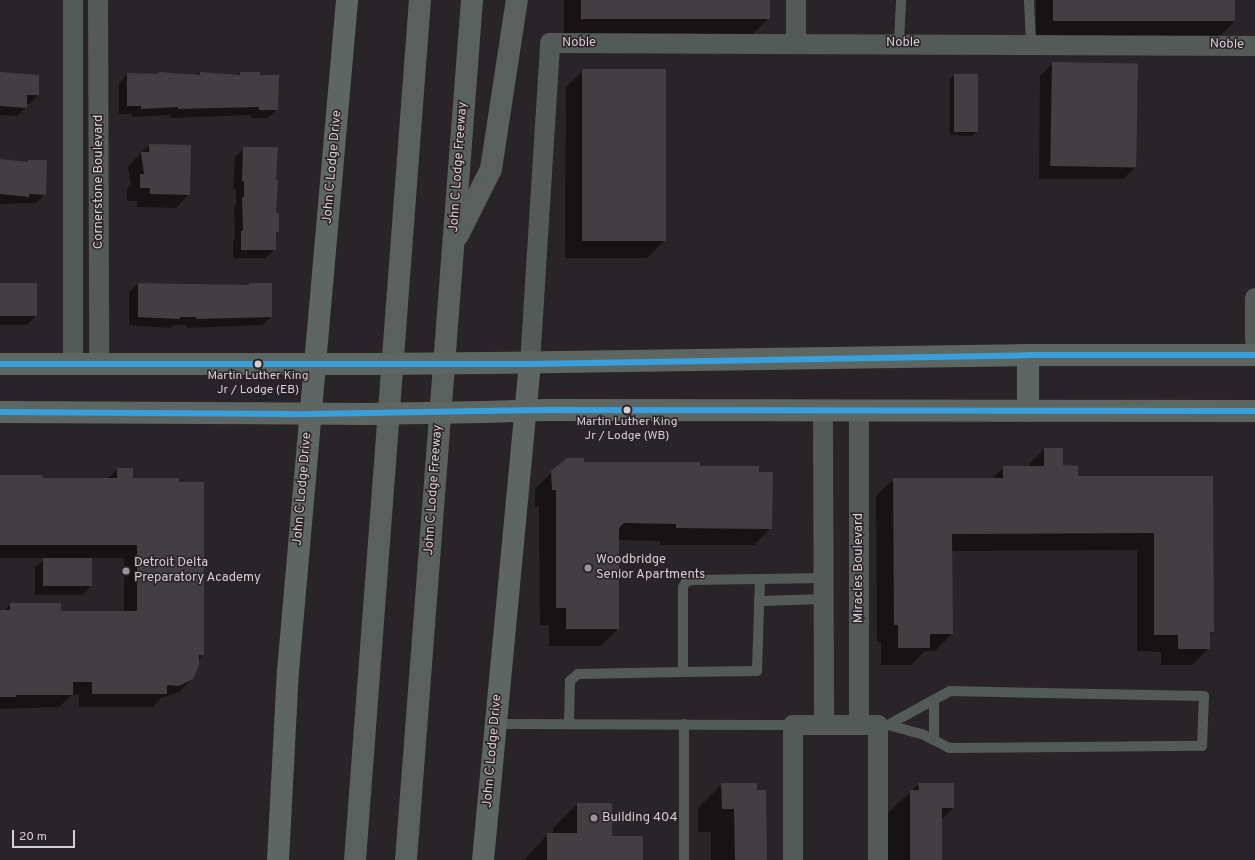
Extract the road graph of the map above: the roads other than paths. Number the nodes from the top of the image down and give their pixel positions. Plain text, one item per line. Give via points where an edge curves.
1 (73, 0) edge
2 (98, 0) edge
3 (347, 0) edge
4 (420, 0) edge
5 (472, 0) edge
6 (517, 0) edge
7 (796, 0) edge
8 (901, 0) edge
9 (1029, 0) edge
10 (550, 43) joint
11 (796, 43) junction
12 (899, 44) junction
13 (1031, 44) junction
14 (1255, 46) edge
15 (453, 245) junction
16 (1255, 298) edge
17 (1255, 340) edge
18 (1028, 355) junction
19 (1255, 355) edge
20 (74, 363) junction
21 (314, 363) junction
22 (0, 364) edge
23 (99, 364) junction
24 (530, 364) junction
25 (525, 410) junction
26 (824, 411) junction
27 (859, 411) junction
28 (1028, 411) junction
29 (1255, 411) edge
30 (0, 412) edge
31 (310, 414) junction
32 (824, 578) junction
33 (760, 579) junction
34 (824, 599) junction
35 (759, 601) junction
36 (682, 672) junction
37 (934, 700) junction
38 (496, 724) junction
39 (569, 724) junction
40 (684, 724) junction
41 (793, 725) junction
42 (824, 725) junction
43 (875, 725) junction
44 (934, 740) junction
45 (278, 860) edge
46 (355, 860) edge
47 (406, 860) edge
48 (483, 860) edge
49 (684, 860) edge
50 (793, 860) edge
51 (878, 860) edge

1 - 20 street, Cornerstone Boulevard
2 - 23 street, Cornerstone Boulevard
3 - 21 main road, John C Lodge Drive
4 - 46 highway
5 - 15 highway, John C Lodge Freeway
6 - 15 highway via 491,169
7 - 11 street
8 - 12 lane
9 - 13 lane via 1028,24
10 - 11 street, Noble
10 - 24 street, John C Lodge Drive
11 - 12 street, Noble
12 - 13 street, Noble
13 - 14 street, Noble
15 - 47 highway, John C Lodge Freeway
16 - 17 street
18 - 19 main road
18 - 24 main road
18 - 28 main road
20 - 22 main road
20 - 23 main road
21 - 23 main road
21 - 24 main road, bridge
21 - 31 main road, John C Lodge Drive
24 - 25 main road, John C Lodge Drive
25 - 26 main road
25 - 31 main road, bridge
25 - 38 main road, John C Lodge Drive
26 - 27 main road
26 - 32 street
27 - 28 main road
27 - 43 street, Miracles Boulevard
28 - 29 main road
30 - 31 main road
31 - 45 main road, John C Lodge Drive via 284,721
32 - 33 lane
32 - 34 street
33 - 35 lane
33 - 36 lane via 686,582 682,587
34 - 35 lane
34 - 42 street
35 - 36 lane via 757,671
36 - 39 lane via 578,674 570,681
37 - 43 lane
37 - 44 lane
37 - 44 lane via 950,691 1204,696 1202,746 949,748
38 - 39 lane
38 - 48 main road, John C Lodge Drive
39 - 40 lane
40 - 41 lane
40 - 49 lane
41 - 42 street
41 - 50 street
42 - 43 street
43 - 44 lane
43 - 51 street, Miracles Boulevard

